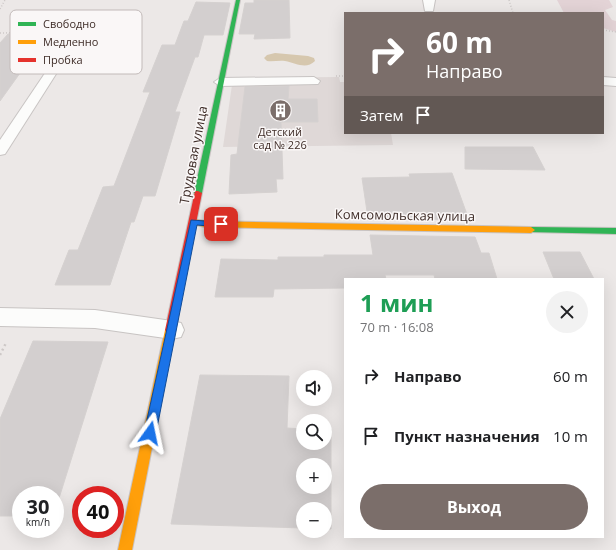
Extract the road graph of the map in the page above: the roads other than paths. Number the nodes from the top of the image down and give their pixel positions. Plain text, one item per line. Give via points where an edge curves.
1 (238, 0) edge
2 (50, 74) edge
3 (314, 81) dead end
4 (604, 81) edge
5 (220, 82) junction
6 (616, 82) edge
7 (0, 151) edge
8 (194, 222) junction
9 (616, 231) edge
10 (1, 318) edge
11 (172, 330) junction
12 (125, 550) edge

1 - 5 street, Трудовая улица
2 - 7 lane
3 - 5 lane
4 - 6 street
5 - 8 street, Трудовая улица
8 - 9 street, Комсомольская улица
8 - 11 street, Трудовая улица
10 - 11 street via 95,319
11 - 12 street, Трудовая улица

